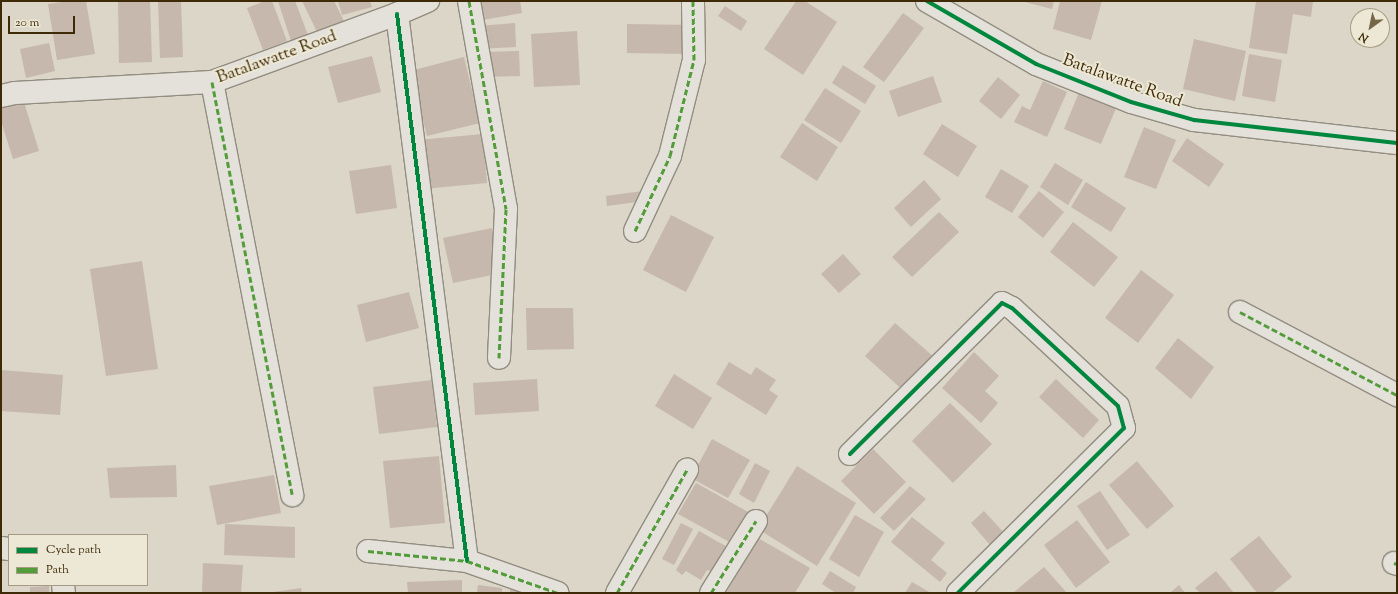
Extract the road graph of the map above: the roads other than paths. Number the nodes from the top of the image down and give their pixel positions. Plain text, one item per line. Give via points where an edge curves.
1 (428, 1) edge
2 (468, 1) edge
3 (693, 1) edge
4 (927, 1) edge
5 (397, 14) junction
6 (212, 82) junction
7 (1, 96) edge
8 (1397, 143) edge
9 (635, 231) dead end
10 (1240, 312) dead end
11 (499, 358) dead end
12 (1397, 395) edge
13 (850, 454) dead end
14 (687, 470) dead end
15 (292, 495) dead end
16 (756, 521) dead end
17 (368, 551) dead end
18 (467, 561) junction
19 (558, 593) edge
20 (617, 593) edge
21 (711, 593) edge
22 (958, 593) edge

1 - 5 street, Batalawatte Road
2 - 11 street via 506,209
3 - 9 street via 694,60 670,156
4 - 8 street, Batalawatte Road via 1036,64 1131,102 1194,120
5 - 6 street, Batalawatte Road
5 - 18 street
6 - 7 street, Batalawatte Road
6 - 15 street
10 - 12 street
13 - 22 street via 1002,303 1012,308 1118,406 1124,428
14 - 20 street
16 - 21 street
17 - 18 street
18 - 19 street

